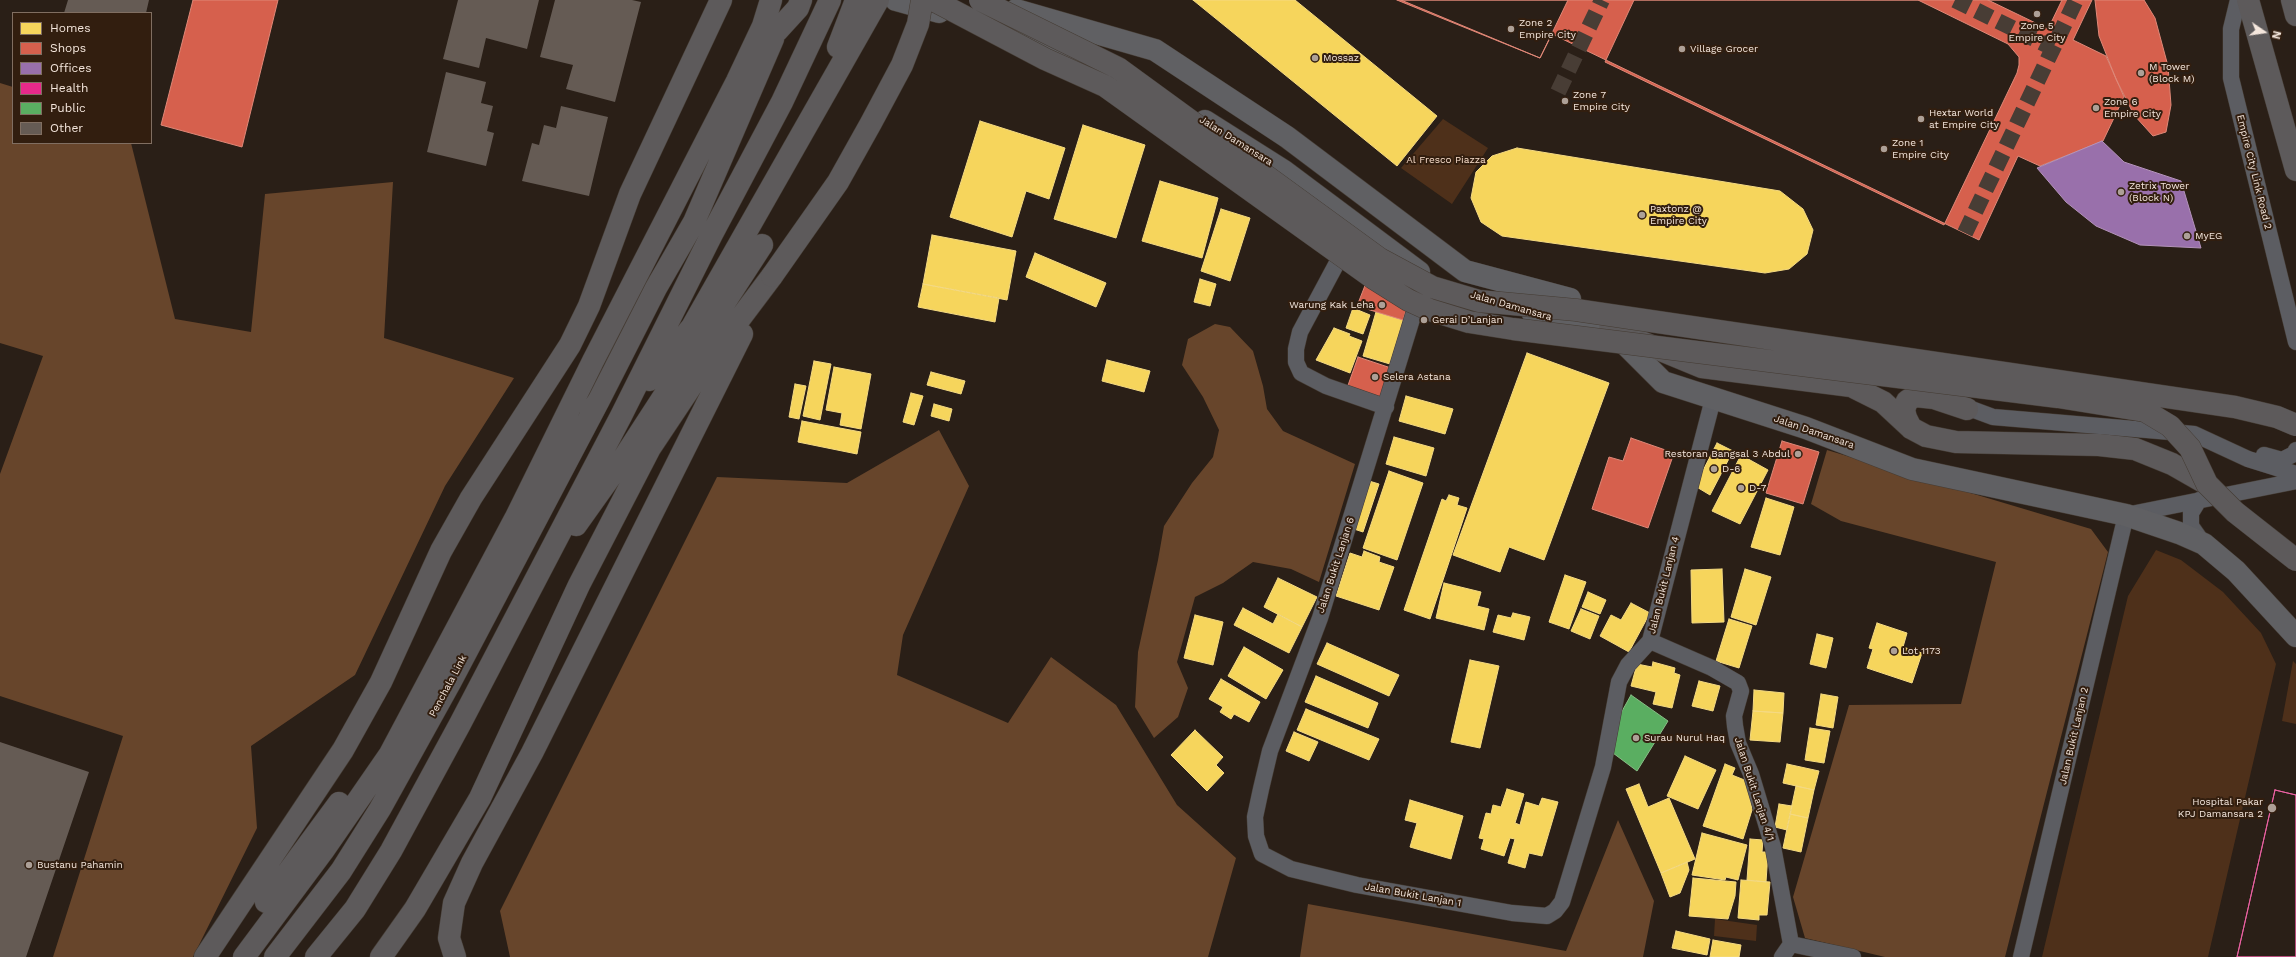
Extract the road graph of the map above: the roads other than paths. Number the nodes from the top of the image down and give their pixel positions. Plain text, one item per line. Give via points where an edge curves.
1 (721, 0) edge
2 (771, 0) edge
3 (782, 0) edge
4 (801, 0) edge
5 (830, 0) edge
6 (856, 0) edge
7 (878, 0) edge
8 (896, 0) edge
9 (922, 0) edge
10 (933, 0) edge
11 (980, 0) edge
12 (984, 0) edge
13 (2238, 0) edge
14 (2248, 0) edge
15 (2292, 0) edge
16 (2296, 15) edge
17 (776, 31) junction
18 (799, 136) junction
19 (2296, 170) edge
20 (1357, 227) junction
21 (1411, 232) junction
22 (762, 244) dead end
23 (1394, 254) junction
24 (772, 276) junction
25 (1425, 276) junction
26 (1570, 299) joint
27 (1610, 329) junction
28 (2296, 342) edge
29 (1713, 399) junction
30 (599, 400) junction
31 (1386, 407) junction
32 (1967, 409) junction
33 (621, 416) junction
34 (2296, 425) edge
35 (1911, 428) junction
36 (2256, 450) dead end
37 (2296, 450) edge
38 (2296, 474) edge
39 (2296, 481) edge
40 (2203, 492) junction
41 (2126, 515) junction
42 (515, 519) junction
43 (2204, 544) junction
44 (2296, 560) edge
45 (524, 599) junction
46 (2296, 636) edge
47 (1650, 641) junction
48 (390, 754) junction
49 (1262, 854) joint
50 (1562, 902) joint
51 (1791, 944) junction
52 (205, 957) edge
53 (227, 957) edge
54 (244, 957) edge
55 (275, 957) edge
56 (316, 957) edge
57 (381, 957) edge
58 (455, 957) edge
59 (1782, 957) edge
60 (1853, 957) edge
61 (2022, 957) edge

1 - 52 highway via 630,194 589,306 570,345 467,505 441,551 381,682 343,750
2 - 42 highway via 763,26 737,81 589,368
3 - 17 highway
4 - 17 highway via 798,8
5 - 33 highway via 782,102 712,234
6 - 18 highway via 850,21
7 - 18 highway
8 - 20 street, Jalan Damansara via 1014,34 1093,66 1181,108 1264,158
9 - 24 highway, bridge via 918,24 902,65 871,123 838,182
10 - 40 highway, bridge via 1045,59 1106,86 1373,278 1408,300 1430,310 1469,322 1513,329 2058,397 2145,411 2170,426 2190,448
11 - 34 highway, bridge via 1118,68 1380,259 1432,288 1479,301 1576,310 2235,407 2277,417
12 - 21 street via 1155,50 1287,138
13 - 28 street, Empire City Link Road 2 via 2231,29 2231,78
14 - 19 highway
15 - 16 highway
17 - 30 highway via 694,222 656,288
18 - 33 highway via 692,327
20 - 23 street, Jalan Damansara
20 - 31 street via 1300,332 1296,362 1301,373 1326,386
21 - 23 street
21 - 26 street via 1465,271
22 - 45 highway via 623,459
23 - 25 street, Jalan Damansara
24 - 57 highway via 708,361 650,448 579,585 480,798 415,909
24 - 58 highway via 669,476 532,753 469,870 454,903 449,938
25 - 27 street, Jalan Damansara via 1458,291 1538,315
25 - 31 street, Jalan Bukit Lanjan 6
26 - 32 street via 1673,319 1872,365 1904,375
27 - 29 street, Jalan Damansara via 1663,382
27 - 35 highway via 1702,367 1851,386 1883,402
29 - 41 street, Jalan Damansara via 1806,428 1912,469
29 - 47 street, Jalan Bukit Lanjan 4
30 - 42 highway
30 - 55 highway, Penchala Link via 380,809 341,871
31 - 49 street, Jalan Bukit Lanjan 6 via 1320,618 1270,750 1255,817 1256,836
32 - 35 highway via 1934,398 1914,396 1907,401 1904,410
32 - 38 street via 1994,417 2194,434 2248,459
33 - 45 highway
35 - 40 highway via 1926,436 1956,442 2099,445 2135,449 2172,464
36 - 37 street via 2267,457 2282,460 2294,454
39 - 40 street
40 - 41 street
40 - 43 street via 2191,513 2191,526
40 - 44 highway, bridge via 2234,512
41 - 43 street, Jalan Damansara
41 - 61 street, Jalan Bukit Lanjan 2
42 - 48 highway
43 - 46 street, Jalan Damansara via 2236,571
45 - 56 highway via 393,847 355,909
47 - 50 street, Jalan Bukit Lanjan 4 via 1628,665 1619,682 1603,767
47 - 51 street, Jalan Bukit Lanjan 4/1 via 1712,668 1738,683 1741,691 1734,716 1738,743 1751,774 1773,847
48 - 53 highway via 346,793
48 - 54 highway
49 - 50 street, Jalan Bukit Lanjan 1 via 1291,869 1357,885 1512,913 1547,916
51 - 59 street
51 - 60 street

